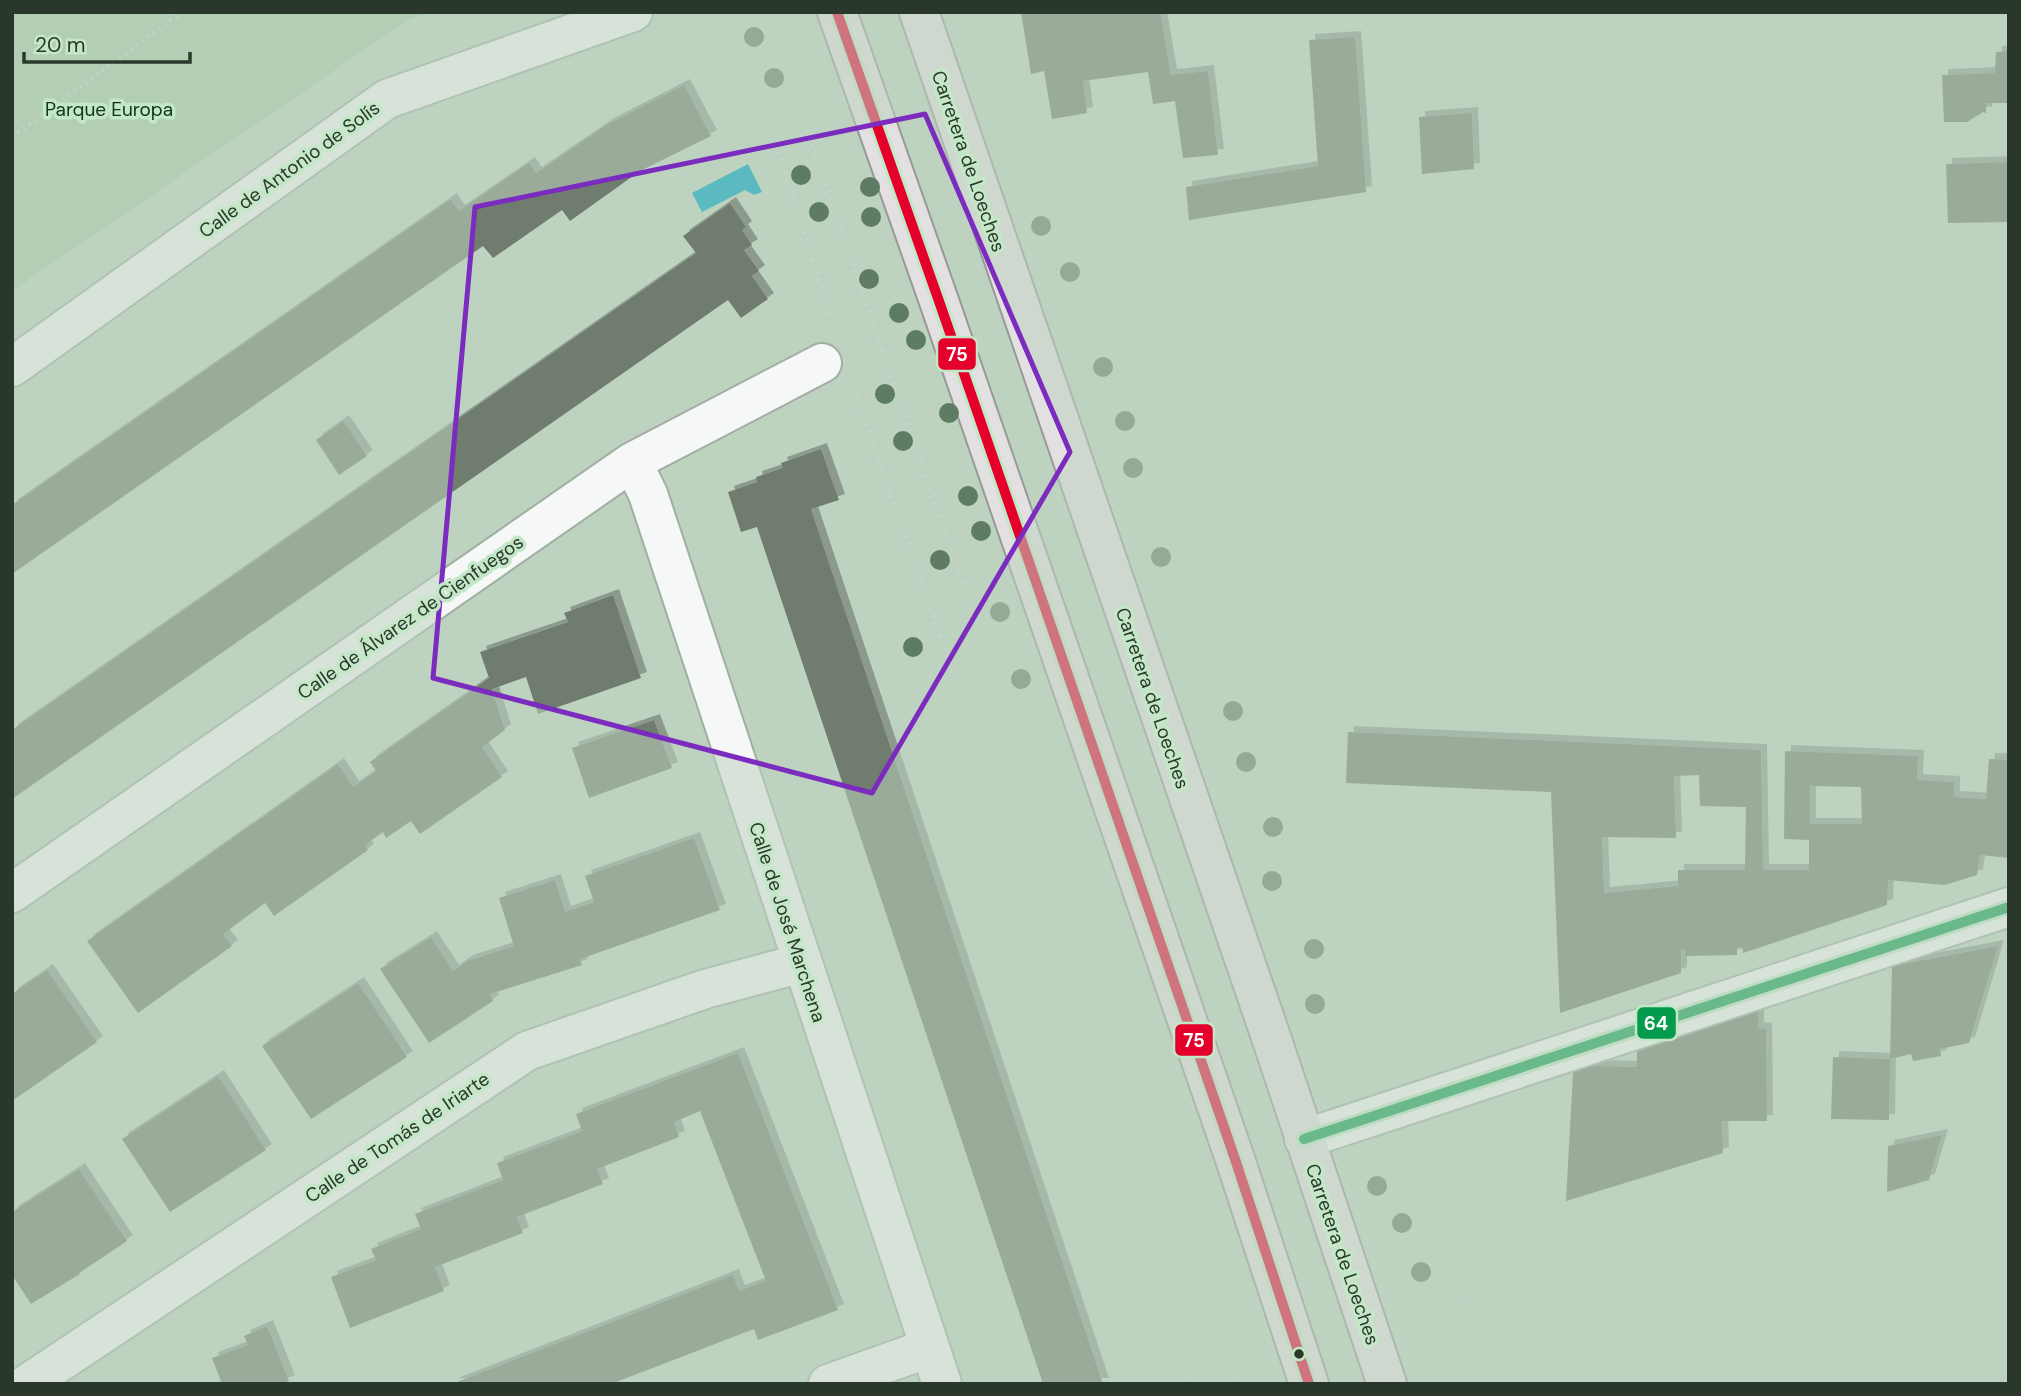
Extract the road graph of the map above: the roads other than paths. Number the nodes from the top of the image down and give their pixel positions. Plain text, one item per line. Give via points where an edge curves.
1 (634, 12) edge
2 (837, 12) edge
3 (919, 12) edge
4 (821, 363) dead end
5 (12, 367) edge
6 (632, 462) junction
7 (12, 893) edge
8 (2009, 907) edge
9 (802, 963) junction
10 (1304, 1139) junction
11 (929, 1348) junction
12 (27, 1384) edge
13 (828, 1384) edge
14 (942, 1384) edge
15 (1309, 1384) edge
16 (1387, 1384) edge

1 - 5 street, Calle de Antonio de Solís via 387,99
2 - 15 main road via 1222,1120
3 - 10 main road, Carretera de Loeches
4 - 6 street, Calle de Álvarez de Cienfuegos
6 - 7 street, Calle de Álvarez de Cienfuegos
6 - 9 street, Calle de José Marchena via 648,494
8 - 10 street
9 - 11 street, Calle de José Marchena
9 - 12 street, Calle de Tomás de Iriarte via 705,989 527,1051
10 - 16 main road, Carretera de Loeches
11 - 13 street
11 - 14 street, Calle de José Marchena

